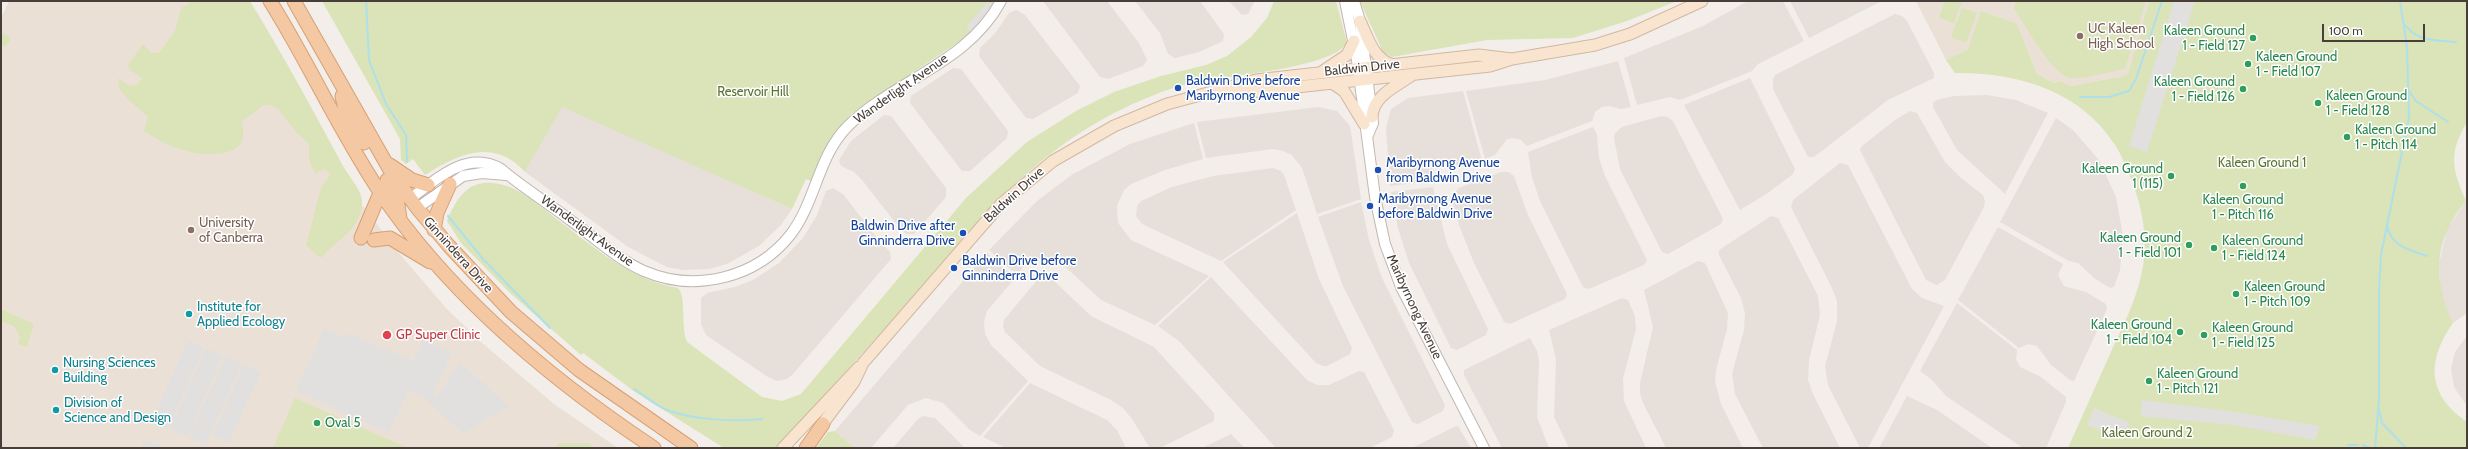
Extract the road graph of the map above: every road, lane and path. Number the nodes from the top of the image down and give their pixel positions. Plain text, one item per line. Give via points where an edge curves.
1 (270, 1) edge
2 (294, 1) edge
3 (1001, 1) edge
4 (1345, 1) edge
5 (1354, 1) edge
6 (1702, 1) edge
7 (1360, 21) junction
8 (1354, 41) junction
9 (1512, 59) junction
10 (1393, 65) junction
11 (1362, 68) junction
12 (1321, 73) junction
13 (1411, 75) junction
14 (1363, 80) junction
15 (339, 82) junction
16 (1332, 83) junction
17 (1213, 92) junction
18 (1368, 120) junction
19 (386, 163) junction
20 (506, 174) junction
21 (450, 184) junction
22 (428, 185) junction
23 (380, 193) junction
24 (414, 204) junction
25 (400, 221) junction
26 (434, 230) junction
27 (361, 238) dead end
28 (374, 240) dead end
29 (437, 266) junction
30 (863, 363) junction
31 (823, 424) junction
32 (654, 448) edge
33 (691, 448) edge
34 (783, 448) edge
35 (801, 448) edge
36 (806, 448) edge
37 (1484, 448) edge

1 - 23 main road, Ginninderra Drive
2 - 15 main road, Ginninderra Drive via 314,32
3 - 20 street, Wanderlight Avenue via 986,24 967,43 849,126 830,150 807,207 790,235 770,255 736,274 718,279 690,281 666,278 644,271 620,257
4 - 8 street
5 - 7 street
6 - 9 main road, Baldwin Drive via 1630,34 1595,45
7 - 10 main road via 1376,54
7 - 11 street
8 - 11 street
8 - 12 main road via 1347,55
9 - 10 main road, Baldwin Drive via 1479,55
9 - 13 main road, Baldwin Drive via 1490,66
10 - 11 main road, Baldwin Drive
11 - 12 main road, Baldwin Drive
11 - 14 street, Maribyrnong Avenue
12 - 17 main road, Baldwin Drive via 1256,80
13 - 14 main road, Baldwin Drive
13 - 18 main road via 1376,100
14 - 16 main road, Baldwin Drive
14 - 18 street, Maribyrnong Avenue
15 - 19 main road, Ginninderra Drive
15 - 25 main road via 346,114 397,197
16 - 17 main road, Baldwin Drive via 1244,92
16 - 18 main road via 1344,91
17 - 30 main road, Baldwin Drive via 1167,104 1130,118 1083,142 1039,171 989,216
18 - 37 street, Maribyrnong Avenue via 1375,197 1390,258 1408,300
19 - 22 main road via 412,180
19 - 24 main road, Ginninderra Drive
20 - 21 street via 475,173 457,178
20 - 22 street, Wanderlight Avenue via 494,166 467,164 448,171
21 - 24 street
21 - 26 main road via 437,213
22 - 24 street, Wanderlight Avenue
23 - 25 main road, Ginninderra Drive
23 - 27 main road
24 - 26 main road, Ginninderra Drive
25 - 29 main road, Ginninderra Drive
26 - 33 main road, Ginninderra Drive via 511,312 579,370
28 - 29 main road via 390,238
29 - 32 main road, Ginninderra Drive via 499,329 561,381
30 - 31 main road, Baldwin Drive via 854,382
30 - 34 main road, Baldwin Drive via 852,371
31 - 35 main road, Baldwin Drive
31 - 36 main road

